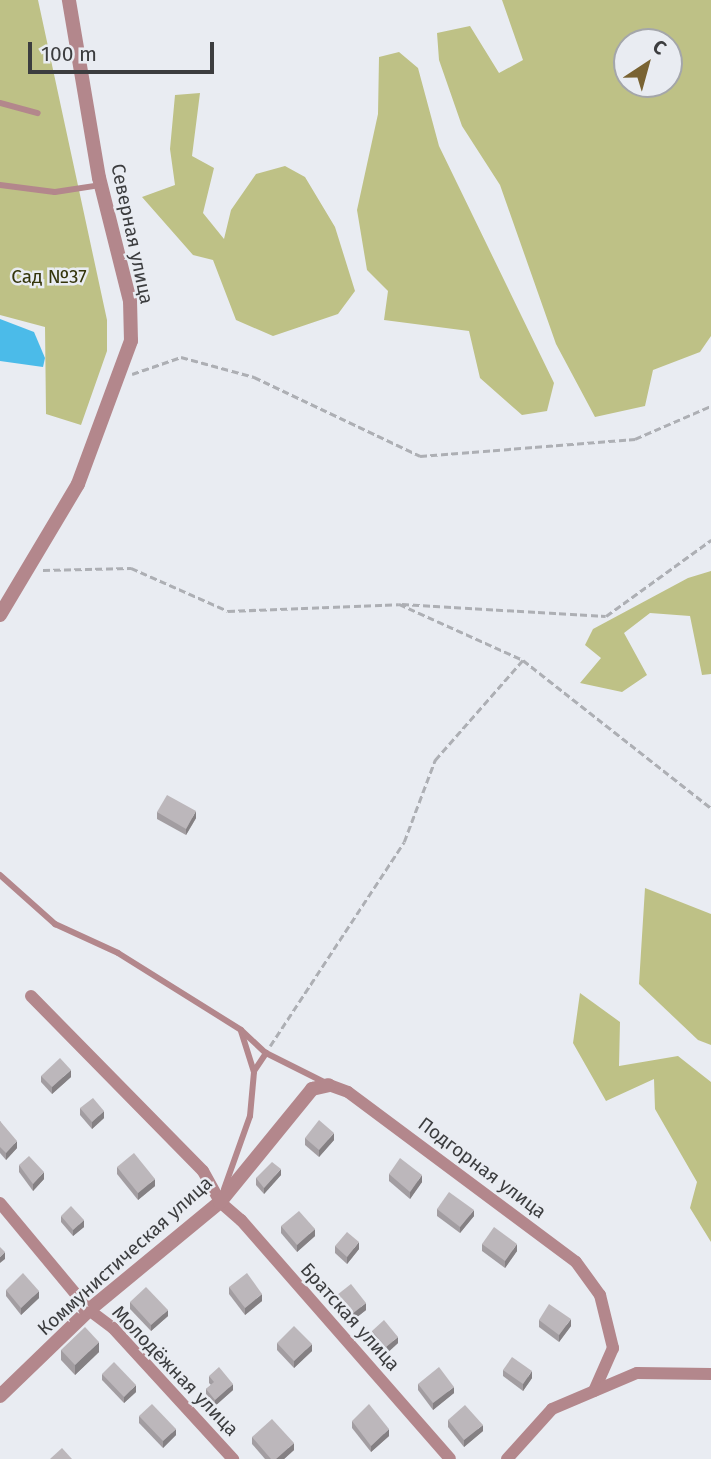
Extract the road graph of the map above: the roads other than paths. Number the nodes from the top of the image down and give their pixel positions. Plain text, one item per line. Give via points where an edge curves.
1 (69, 0) edge
2 (0, 103) edge
3 (38, 113) dead end
4 (0, 185) edge
5 (101, 186) junction
6 (0, 614) edge
7 (0, 875) edge
8 (31, 996) dead end
9 (241, 1030) junction
10 (266, 1052) junction
11 (254, 1072) junction
12 (329, 1085) junction
13 (220, 1202) junction
14 (0, 1203) edge
15 (89, 1310) junction
16 (711, 1374) edge
17 (594, 1391) junction
18 (0, 1396) edge
19 (233, 1459) edge
20 (450, 1459) edge
21 (507, 1459) edge

1 - 5 street, Северная улица
2 - 3 lane
4 - 5 lane via 55,191
5 - 6 street, Северная улица via 130,301 131,341 78,484
7 - 9 lane via 55,925 118,953
8 - 13 street, Братская улица via 203,1171
9 - 10 lane
9 - 11 lane
10 - 11 lane
10 - 12 lane
11 - 13 lane via 250,1116
12 - 13 street, Коммунистическая улица via 312,1090
12 - 17 street, Подгорная улица via 348,1092 576,1262 600,1295 613,1348
13 - 15 street, Коммунистическая улица
13 - 20 street, Братская улица via 241,1220
14 - 15 street, Молодёжная улица
15 - 18 street, Коммунистическая улица
15 - 19 street, Молодёжная улица via 113,1328
16 - 17 street via 637,1373
17 - 21 street via 552,1409

